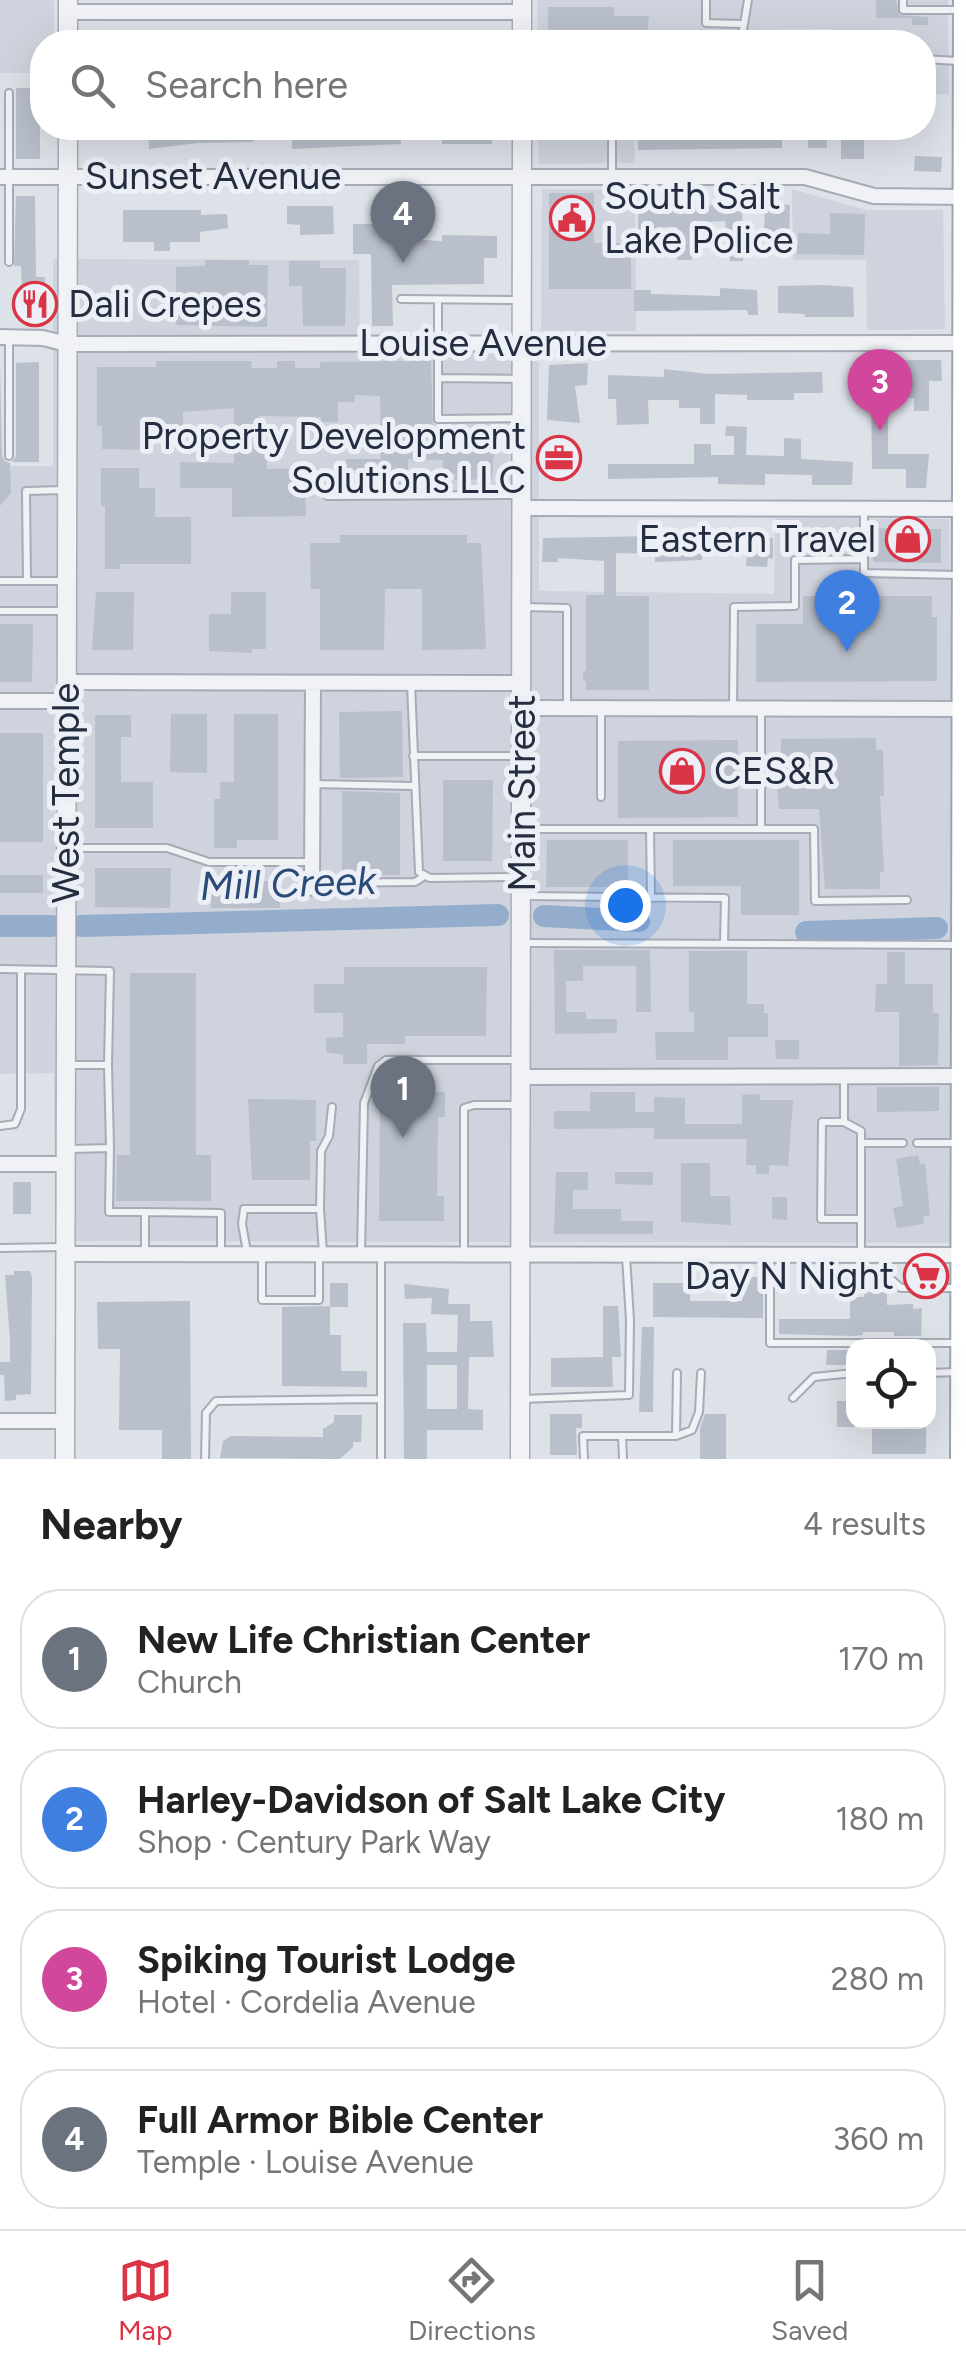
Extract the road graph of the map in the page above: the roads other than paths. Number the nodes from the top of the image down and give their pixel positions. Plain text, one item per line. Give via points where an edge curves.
1 (706, 0) edge
2 (748, 0) edge
3 (903, 0) edge
4 (964, 5) edge
5 (68, 6) edge
6 (522, 6) edge
7 (742, 24) junction
8 (742, 30) edge
9 (936, 60) edge
10 (964, 62) edge
11 (9, 93) dead end
12 (68, 140) edge
13 (522, 140) edge
14 (612, 140) edge
15 (522, 175) junction
16 (68, 176) junction
17 (4, 177) edge
18 (612, 177) junction
19 (964, 197) edge
20 (9, 262) dead end
21 (401, 299) dead end
22 (438, 300) junction
23 (522, 300) junction
24 (5, 337) edge
25 (522, 342) junction
26 (965, 343) edge
27 (67, 344) junction
28 (438, 344) junction
29 (438, 378) junction
30 (522, 379) junction
31 (522, 418) junction
32 (10, 456) dead end
33 (66, 490) junction
34 (328, 496) dead end
35 (522, 502) junction
36 (864, 509) junction
37 (964, 509) edge
38 (864, 559) junction
39 (964, 574) edge
40 (27, 580) junction
41 (0, 581) edge
42 (66, 581) junction
43 (521, 607) junction
44 (0, 611) edge
45 (66, 611) junction
46 (965, 681) edge
47 (313, 683) junction
48 (411, 683) junction
49 (522, 683) junction
50 (66, 692) junction
51 (0, 701) edge
52 (522, 708) junction
53 (567, 708) junction
54 (601, 708) junction
55 (733, 708) junction
56 (761, 708) junction
57 (965, 708) edge
58 (413, 756) junction
59 (522, 756) junction
60 (312, 784) junction
61 (414, 786) junction
62 (601, 797) dead end
63 (522, 829) junction
64 (650, 829) junction
65 (761, 829) junction
66 (66, 848) junction
67 (312, 862) junction
68 (423, 876) junction
69 (312, 885) joint
70 (522, 887) junction
71 (651, 898) junction
72 (908, 900) dead end
73 (522, 943) junction
74 (724, 943) junction
75 (964, 945) edge
76 (0, 969) edge
77 (21, 970) junction
78 (66, 970) junction
79 (108, 1064) junction
80 (66, 1065) junction
81 (522, 1068) junction
82 (844, 1076) junction
83 (963, 1076) junction
84 (522, 1106) junction
85 (332, 1107) dead end
86 (844, 1122) junction
87 (0, 1126) edge
88 (861, 1142) junction
89 (903, 1143) dead end
90 (917, 1143) dead end
91 (962, 1143) junction
92 (110, 1148) junction
93 (66, 1156) junction
94 (0, 1164) edge
95 (320, 1209) junction
96 (144, 1212) junction
97 (861, 1220) junction
98 (0, 1248) edge
99 (66, 1251) junction
100 (361, 1253) junction
101 (382, 1253) junction
102 (144, 1254) junction
103 (221, 1254) junction
104 (255, 1254) junction
105 (321, 1254) junction
106 (464, 1254) junction
107 (520, 1254) junction
108 (626, 1255) junction
109 (770, 1255) junction
110 (861, 1255) junction
111 (885, 1255) junction
112 (964, 1256) edge
113 (963, 1288) junction
114 (963, 1343) junction
115 (936, 1372) edge
116 (963, 1372) junction
117 (677, 1374) dead end
118 (701, 1374) dead end
119 (846, 1374) edge
120 (793, 1398) dead end
121 (520, 1399) junction
122 (381, 1400) junction
123 (0, 1421) edge
124 (66, 1422) junction
125 (622, 1436) junction
126 (676, 1436) junction
127 (66, 1459) edge
128 (205, 1459) edge
129 (381, 1459) edge
130 (520, 1459) edge
131 (584, 1459) edge
132 (622, 1459) edge
133 (962, 1459) edge

1 - 7 lane via 706,24
2 - 7 lane
3 - 4 lane via 903,10
4 - 10 main road
5 - 6 street
7 - 8 lane
9 - 10 lane
10 - 19 main road
11 - 17 lane
12 - 16 street, West Temple
13 - 15 street, Main Street
14 - 18 lane
15 - 16 street, Sunset Avenue
15 - 18 street, Sunset Avenue
15 - 23 street, Main Street
16 - 17 street, Sunset Avenue
16 - 27 street, West Temple
17 - 20 lane
18 - 19 street, Sunset Avenue via 805,177 874,196
19 - 26 main road
21 - 22 lane
22 - 23 lane
22 - 28 lane
23 - 25 street, Main Street
24 - 27 street, Louise Avenue
24 - 32 lane
25 - 26 street, Louise Avenue
25 - 28 street, Louise Avenue
25 - 30 street, Main Street
26 - 37 main road
27 - 28 street, Louise Avenue
27 - 33 street, West Temple
28 - 29 lane
29 - 30 lane
29 - 31 lane via 438,419
30 - 31 street, Main Street
31 - 35 street, Main Street
33 - 40 lane via 26,491
33 - 42 street, West Temple
34 - 35 lane
35 - 36 street
35 - 43 street, Main Street
36 - 37 street
36 - 38 lane
37 - 39 main road
38 - 39 lane via 864,573
38 - 55 lane via 795,560 795,606 734,606
39 - 46 main road
40 - 41 lane
40 - 42 lane
42 - 45 street, West Temple
43 - 49 street, Main Street
43 - 53 lane via 567,608
44 - 45 lane
45 - 50 street, West Temple
46 - 57 main road
47 - 48 street
47 - 50 street
47 - 60 street
48 - 49 street
48 - 58 lane
49 - 52 street, Main Street
50 - 51 street
50 - 66 street, West Temple
52 - 53 street
52 - 59 street, Main Street
53 - 54 street
54 - 55 street
54 - 62 lane
55 - 56 street
56 - 57 street
56 - 65 lane
57 - 75 main road
58 - 59 lane
58 - 61 lane
59 - 63 street, Main Street
60 - 61 lane
60 - 67 street
61 - 68 lane via 416,865
63 - 64 lane
63 - 70 street, Main Street
64 - 65 lane
64 - 71 lane
65 - 72 lane via 814,829 815,901
66 - 67 lane via 167,848 208,862
66 - 78 street, West Temple
67 - 69 street
68 - 69 lane via 415,882
68 - 70 lane
70 - 71 lane
70 - 73 street, Main Street
71 - 74 lane via 725,898
73 - 74 lane
73 - 81 street, Main Street
74 - 75 lane
75 - 83 main road
76 - 77 lane
77 - 78 lane
77 - 87 lane via 21,1109 19,1122
78 - 79 lane via 110,971
78 - 80 street, West Temple
79 - 80 lane
79 - 92 lane
80 - 93 street, West Temple
81 - 82 street
81 - 84 street, Main Street
81 - 100 lane via 382,1062 364,1104
82 - 83 street
82 - 86 lane
83 - 91 main road
84 - 106 lane via 464,1108
84 - 107 street, Main Street
85 - 95 lane
86 - 88 lane via 861,1131
86 - 97 lane via 822,1122 821,1219
88 - 89 lane
88 - 97 lane
90 - 91 lane
91 - 112 main road
92 - 93 lane
92 - 96 lane via 109,1212
93 - 94 street
93 - 99 street, West Temple
95 - 104 lane via 244,1209 242,1224
95 - 105 lane
96 - 102 lane
96 - 103 lane via 221,1213
97 - 110 lane
98 - 99 lane
99 - 102 street
99 - 124 street, West Temple
100 - 101 street
100 - 105 street
101 - 106 street
101 - 122 lane
102 - 103 street
103 - 104 street
104 - 105 street
104 - 105 lane via 262,1300 318,1300
106 - 107 street
107 - 108 street
107 - 121 street, Main Street
108 - 109 street
108 - 121 lane via 629,1396
109 - 110 street
109 - 114 lane via 770,1343
110 - 111 street
111 - 112 street
111 - 113 lane via 884,1273 900,1288
112 - 113 main road
113 - 114 main road
114 - 116 main road
115 - 116 lane
116 - 133 main road
117 - 126 lane
118 - 126 lane via 696,1421
119 - 120 lane via 814,1377
121 - 130 street, Main Street
122 - 128 lane via 216,1401 206,1413
122 - 129 lane
123 - 124 street
124 - 127 street, West Temple
125 - 126 lane
125 - 131 lane via 584,1436
125 - 132 lane

